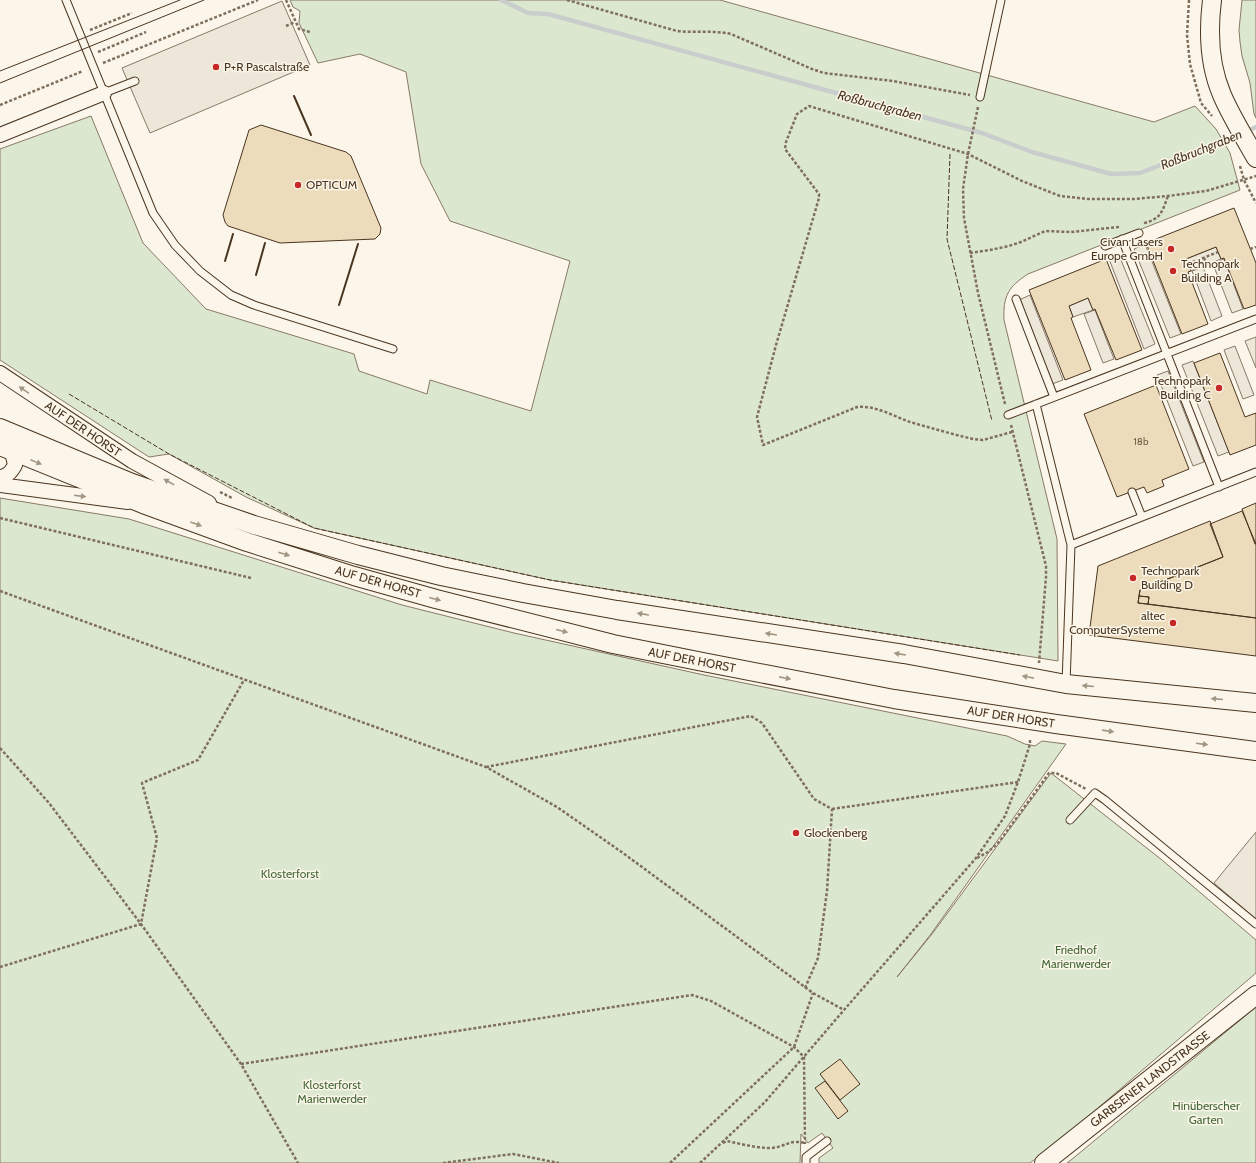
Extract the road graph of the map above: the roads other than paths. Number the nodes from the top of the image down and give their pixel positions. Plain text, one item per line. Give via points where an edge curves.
1 (66, 0) edge
2 (1001, 0) edge
3 (1212, 0) edge
4 (135, 81) dead end
5 (104, 93) junction
6 (980, 97) road end
7 (0, 135) edge
8 (1247, 158) edge
9 (1138, 233) dead end
10 (1122, 240) junction
11 (1105, 246) dead end
12 (1016, 299) dead end
13 (1256, 319) edge
14 (393, 349) dead end
15 (1167, 353) junction
16 (0, 374) edge
17 (1054, 397) junction
18 (1036, 404) junction
19 (1008, 415) road end
20 (0, 428) edge
21 (6, 449) edge
22 (1256, 472) edge
23 (0, 477) edge
24 (0, 485) edge
25 (1219, 487) junction
26 (1132, 492) dead end
27 (143, 504) junction
28 (1142, 517) junction
29 (254, 525) junction
30 (1071, 545) junction
31 (1066, 684) junction
32 (1256, 703) edge
33 (1256, 751) edge
34 (1070, 820) dead end
35 (1256, 924) edge
36 (1256, 995) edge
37 (827, 1141) dead end
38 (806, 1160) edge
39 (1044, 1163) edge

1 - 5 lane
2 - 6 lane
3 - 8 street via 1209,33 1212,60 1222,94 1242,133
4 - 5 lane
5 - 7 street
5 - 14 lane via 153,213 175,245 200,271 231,296
9 - 10 lane
10 - 11 lane
10 - 15 lane
12 - 17 lane
13 - 15 lane
15 - 17 lane
15 - 25 lane
29 -> 16 street, AUF DER HORST via 132,461
17 - 18 lane
18 - 19 lane
18 - 30 lane
20 - 29 street, AUF DER HORST via 132,483
21 - 23 street, AUF DER HORST via 15,465 10,473
21 -> 27 street, AUF DER HORST
22 - 25 lane
24 -> 27 street, AUF DER HORST
25 - 28 lane
26 - 28 lane
27 -> 33 street, AUF DER HORST via 247,542 354,576 613,644 894,699
28 - 30 lane
31 -> 29 street, AUF DER HORST via 904,654 523,593 441,576
30 - 31 lane
32 -> 31 street, AUF DER HORST
34 - 35 lane via 1095,794
36 - 39 street, GARBSENER LANDSTRASSE
37 - 38 lane

